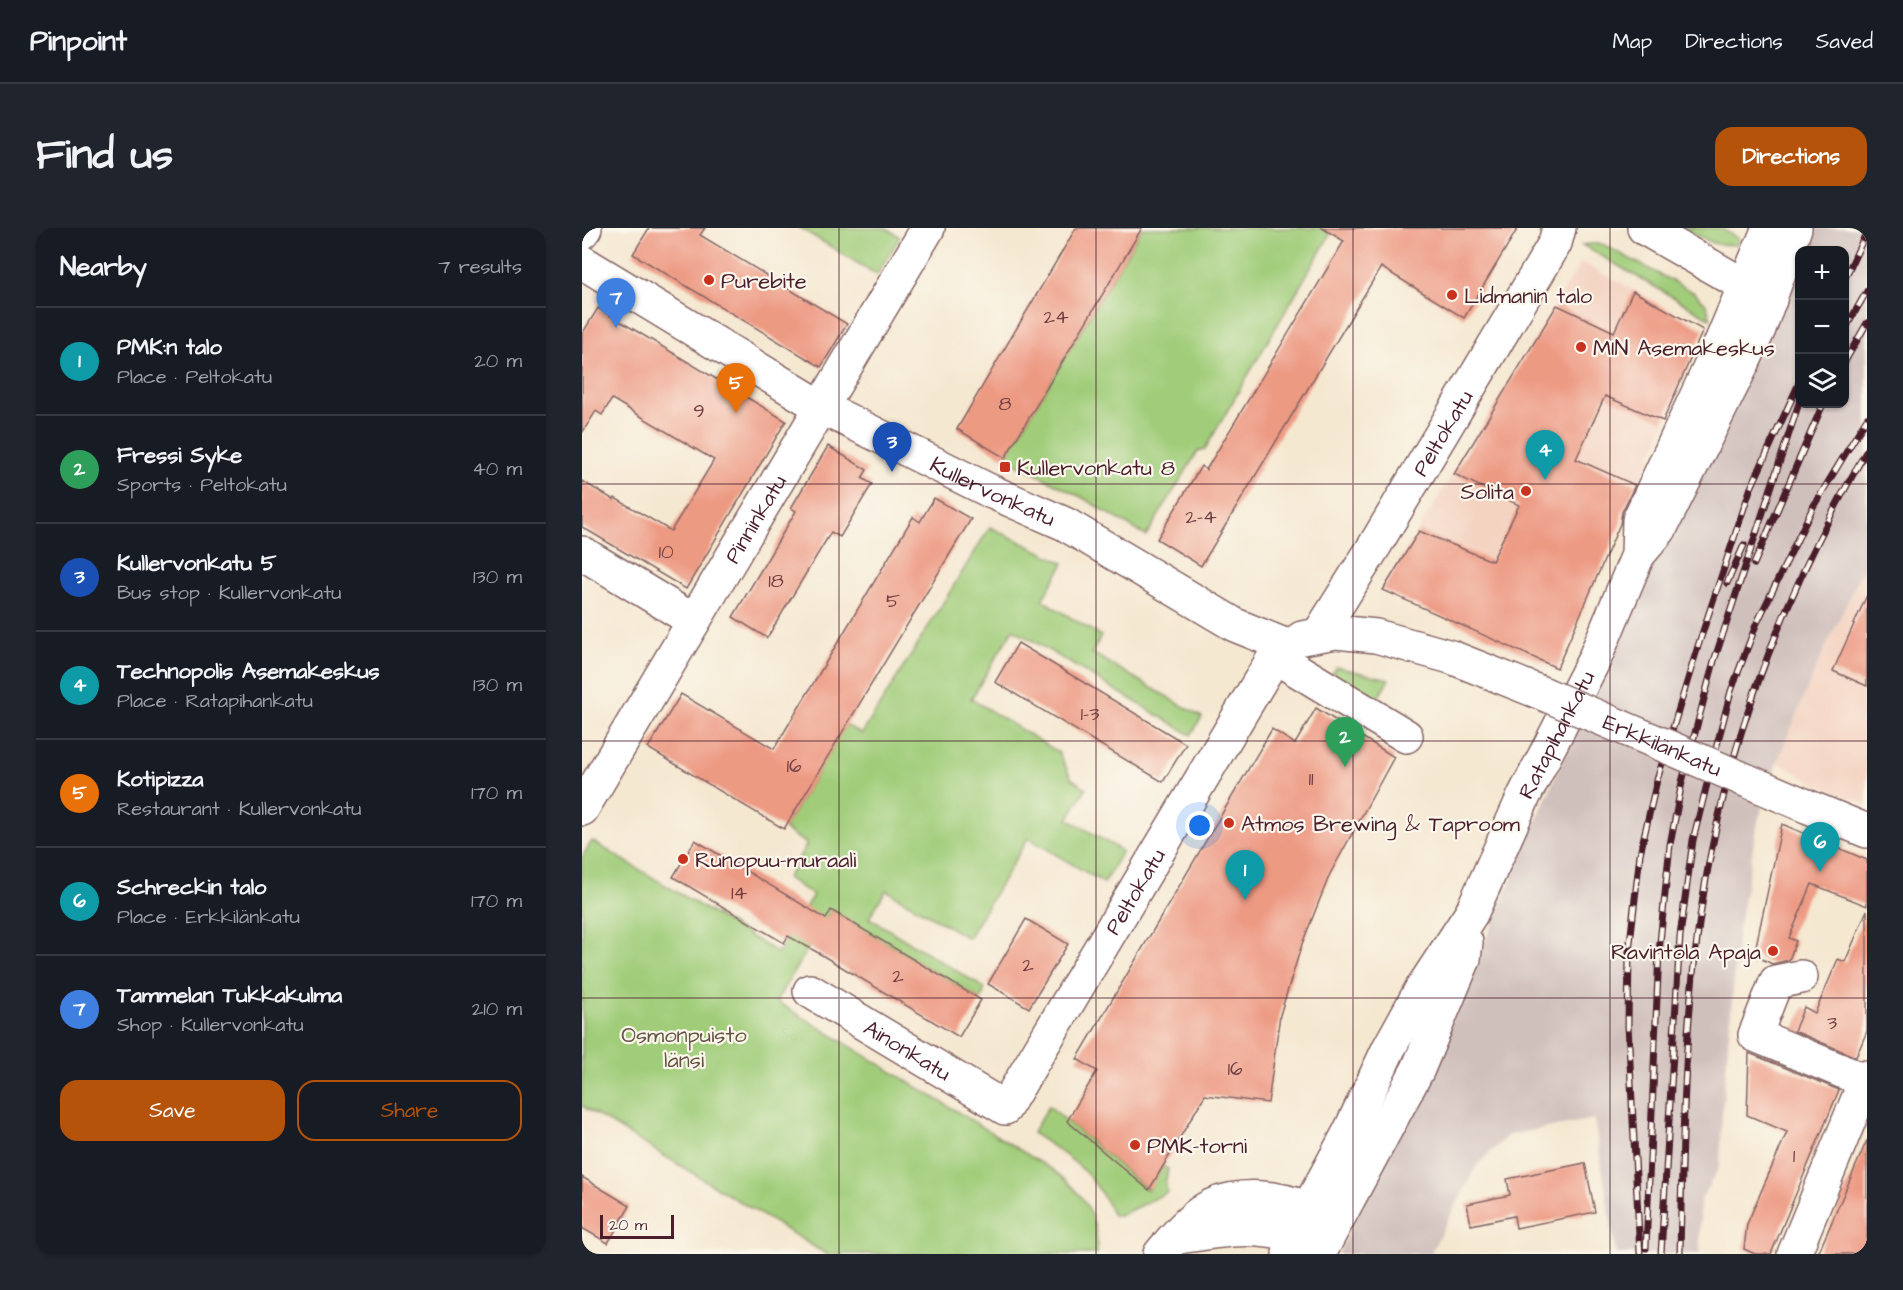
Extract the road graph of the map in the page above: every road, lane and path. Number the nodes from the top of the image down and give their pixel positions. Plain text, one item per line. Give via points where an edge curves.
1 (585, 228) edge
2 (928, 228) edge
3 (1559, 228) edge
4 (1644, 228) edge
5 (1769, 228) edge
6 (1795, 228) edge
7 (582, 232) edge
8 (582, 262) edge
9 (1757, 293) junction
10 (821, 407) junction
11 (582, 553) edge
12 (694, 621) junction
13 (1319, 634) junction
14 (1282, 644) junction
15 (1406, 736) dead end
16 (582, 809) edge
17 (1867, 831) edge
18 (1801, 977) dead end
19 (810, 991) dead end
20 (1859, 1076) edge
21 (1005, 1108) joint
22 (1215, 1231) junction
23 (1312, 1237) edge
24 (1167, 1246) edge
25 (1241, 1254) edge
26 (1794, 1254) edge

1 - 7 street
2 - 10 street, Pinninkatu
3 - 13 street, Peltokatu via 1555,243 1530,286
4 - 9 street
5 - 9 street, Ratapihankatu
6 - 9 street, Ratapihankatu
8 - 10 street, Kullervonkatu
9 - 23 street, Ratapihankatu via 1743,363 1660,529 1638,555 1594,660 1524,796 1471,914 1464,959 1418,1070
10 - 12 street, Pinninkatu
10 - 14 street, Kullervonkatu via 1065,524 1235,626
11 - 12 street
12 - 16 street, Pinninkatu
13 - 14 street, Erkkilänkatu
13 - 17 street, Erkkilänkatu, bridge via 1376,636 1452,657
14 - 15 street via 1287,664
14 - 21 street, Peltokatu
18 - 20 street via 1776,982 1755,1035
19 - 21 street, Ainonkatu
20 - 26 street
22 - 23 street via 1239,1228
22 - 24 street
22 - 25 street
23 - 24 street via 1283,1200 1240,1199 1211,1207

